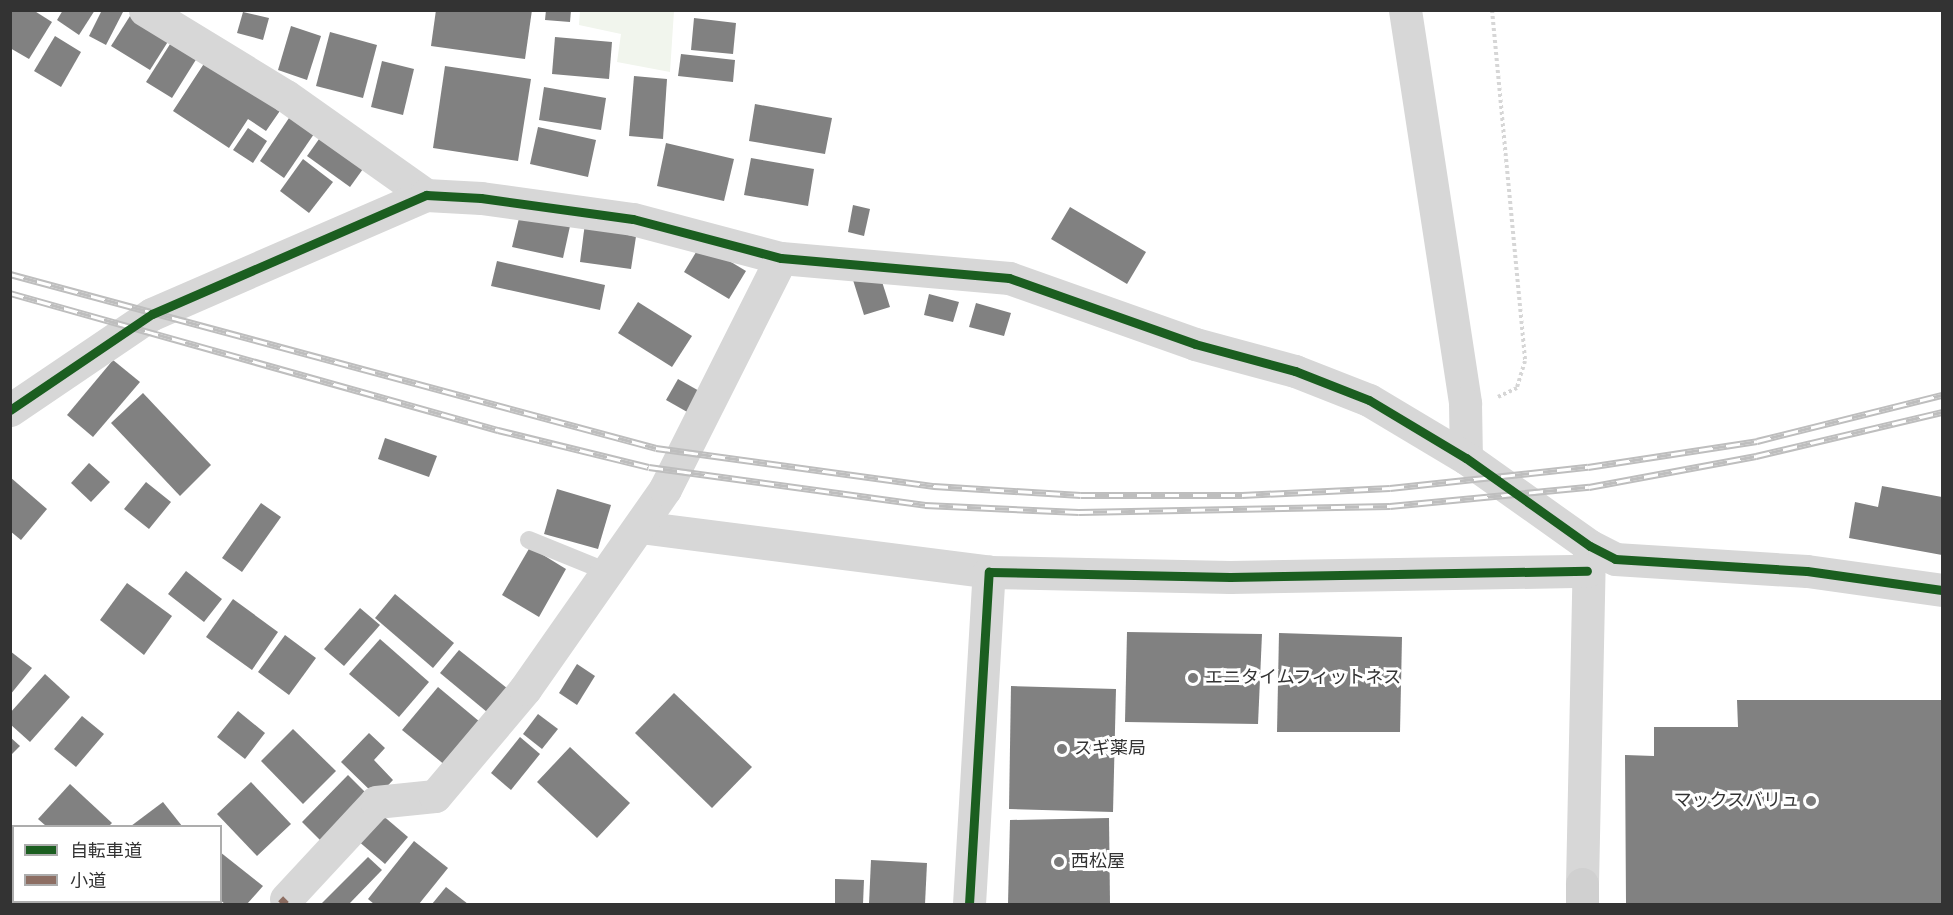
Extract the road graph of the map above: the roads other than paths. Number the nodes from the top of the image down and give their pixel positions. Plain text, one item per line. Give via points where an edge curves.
1 (145, 10) edge
2 (1406, 10) edge
3 (426, 195) junction
4 (781, 258) junction
5 (10, 410) edge
6 (1466, 458) junction
7 (640, 527) junction
8 (529, 540) dead end
9 (1589, 558) junction
10 (608, 572) junction
11 (989, 572) junction
12 (1942, 590) edge
13 (1582, 894) edge
14 (286, 899) dead end
15 (969, 904) edge

1 - 3 street via 286,96
2 - 6 street via 1465,413
3 - 4 street via 481,198 633,219
3 - 5 street via 152,314
4 - 6 street via 1009,278 1195,344 1295,371 1370,400
4 - 7 street via 701,423
6 - 9 street
7 - 10 street
7 - 11 street
8 - 10 lane
9 - 11 street via 1230,577
9 - 12 street via 1807,571
9 - 13 street
10 - 14 street via 525,689 435,796 376,802
11 - 15 street

